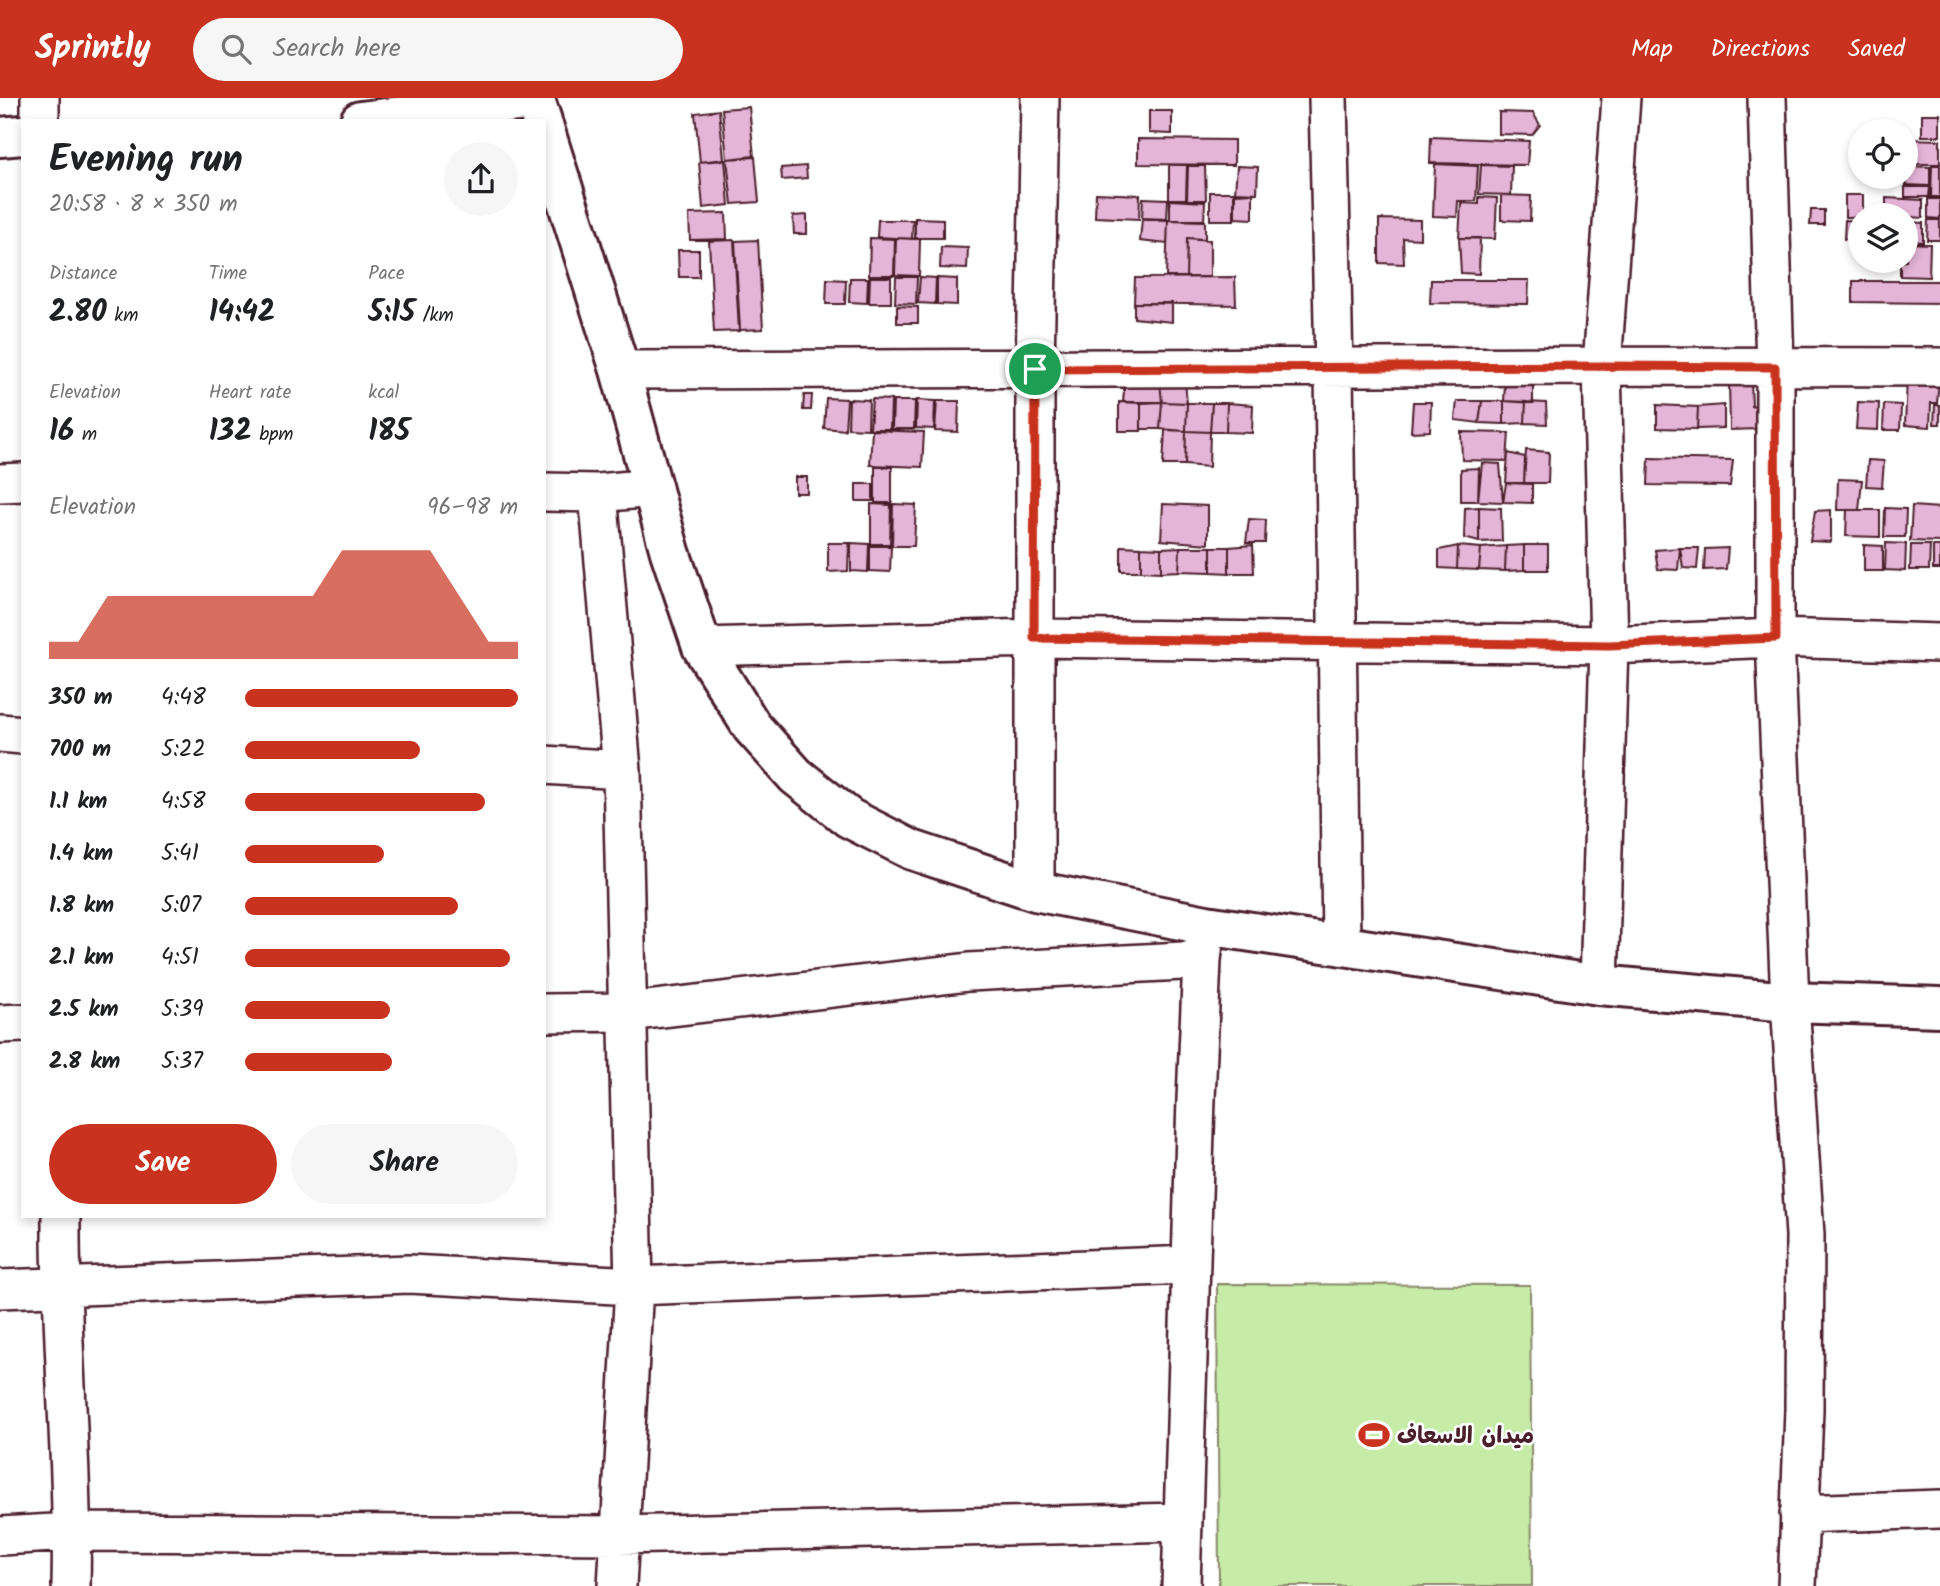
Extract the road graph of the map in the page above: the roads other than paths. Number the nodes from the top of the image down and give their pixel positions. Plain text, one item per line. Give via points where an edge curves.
1 (40, 98) edge
2 (1040, 98) edge
3 (1328, 98) edge
4 (1621, 98) edge
5 (1767, 98) edge
6 (545, 112) edge
7 (40, 119) edge
8 (401, 119) edge
9 (21, 135) edge
10 (0, 137) edge
11 (1602, 366) junction
12 (1775, 367) junction
13 (1940, 367) edge
14 (1334, 368) junction
15 (1035, 369) junction
16 (620, 370) junction
17 (21, 482) edge
18 (0, 483) edge
19 (653, 488) junction
20 (546, 492) edge
21 (598, 493) junction
22 (1034, 638) junction
23 (1776, 638) junction
24 (1336, 640) junction
25 (1940, 643) edge
26 (1609, 645) junction
27 (702, 647) junction
28 (0, 733) edge
29 (21, 734) edge
30 (546, 765) edge
31 (622, 770) junction
32 (1035, 891) junction
33 (1204, 943) junction
34 (1341, 946) junction
35 (1599, 985) junction
36 (1790, 1002) junction
37 (1940, 1007) edge
38 (628, 1012) junction
39 (546, 1013) edge
40 (21, 1023) edge
41 (0, 1024) edge
42 (61, 1218) edge
43 (1191, 1265) junction
44 (60, 1286) junction
45 (634, 1286) junction
46 (0, 1289) edge
47 (1940, 1509) edge
48 (1799, 1514) junction
49 (1182, 1522) junction
50 (72, 1532) junction
51 (618, 1535) junction
52 (0, 1536) edge
53 (71, 1586) edge
54 (617, 1586) edge
55 (1181, 1586) edge
56 (1797, 1586) edge

1 - 7 street
2 - 15 street
3 - 14 street
4 - 11 street
5 - 12 street
6 - 8 highway
6 - 16 highway
9 - 10 highway
11 - 12 street
11 - 14 street
11 - 26 street
12 - 13 street
12 - 23 street
14 - 15 street
14 - 24 street
15 - 16 street
15 - 22 street
16 - 19 highway
17 - 18 street
19 - 21 street
19 - 27 highway
20 - 21 street
21 - 31 street
22 - 24 street
22 - 27 street
22 - 32 street
23 - 25 street
23 - 26 street
23 - 36 street
24 - 26 street
24 - 34 street
26 - 35 street
27 - 32 highway via 752,727 796,776 849,818 912,850
28 - 29 street
30 - 31 street
31 - 38 street
32 - 33 highway
33 - 34 highway
33 - 38 street
33 - 43 street
34 - 35 highway
35 - 36 highway
36 - 37 highway
36 - 48 street via 1805,1235
38 - 39 street
38 - 45 street
40 - 41 street
42 - 44 street
43 - 45 street
43 - 49 street
44 - 45 street via 409,1274
44 - 46 street
44 - 50 street
45 - 51 street
47 - 48 street
48 - 56 street
49 - 51 street
49 - 55 street
50 - 51 street
50 - 52 street
50 - 53 street
51 - 54 street

